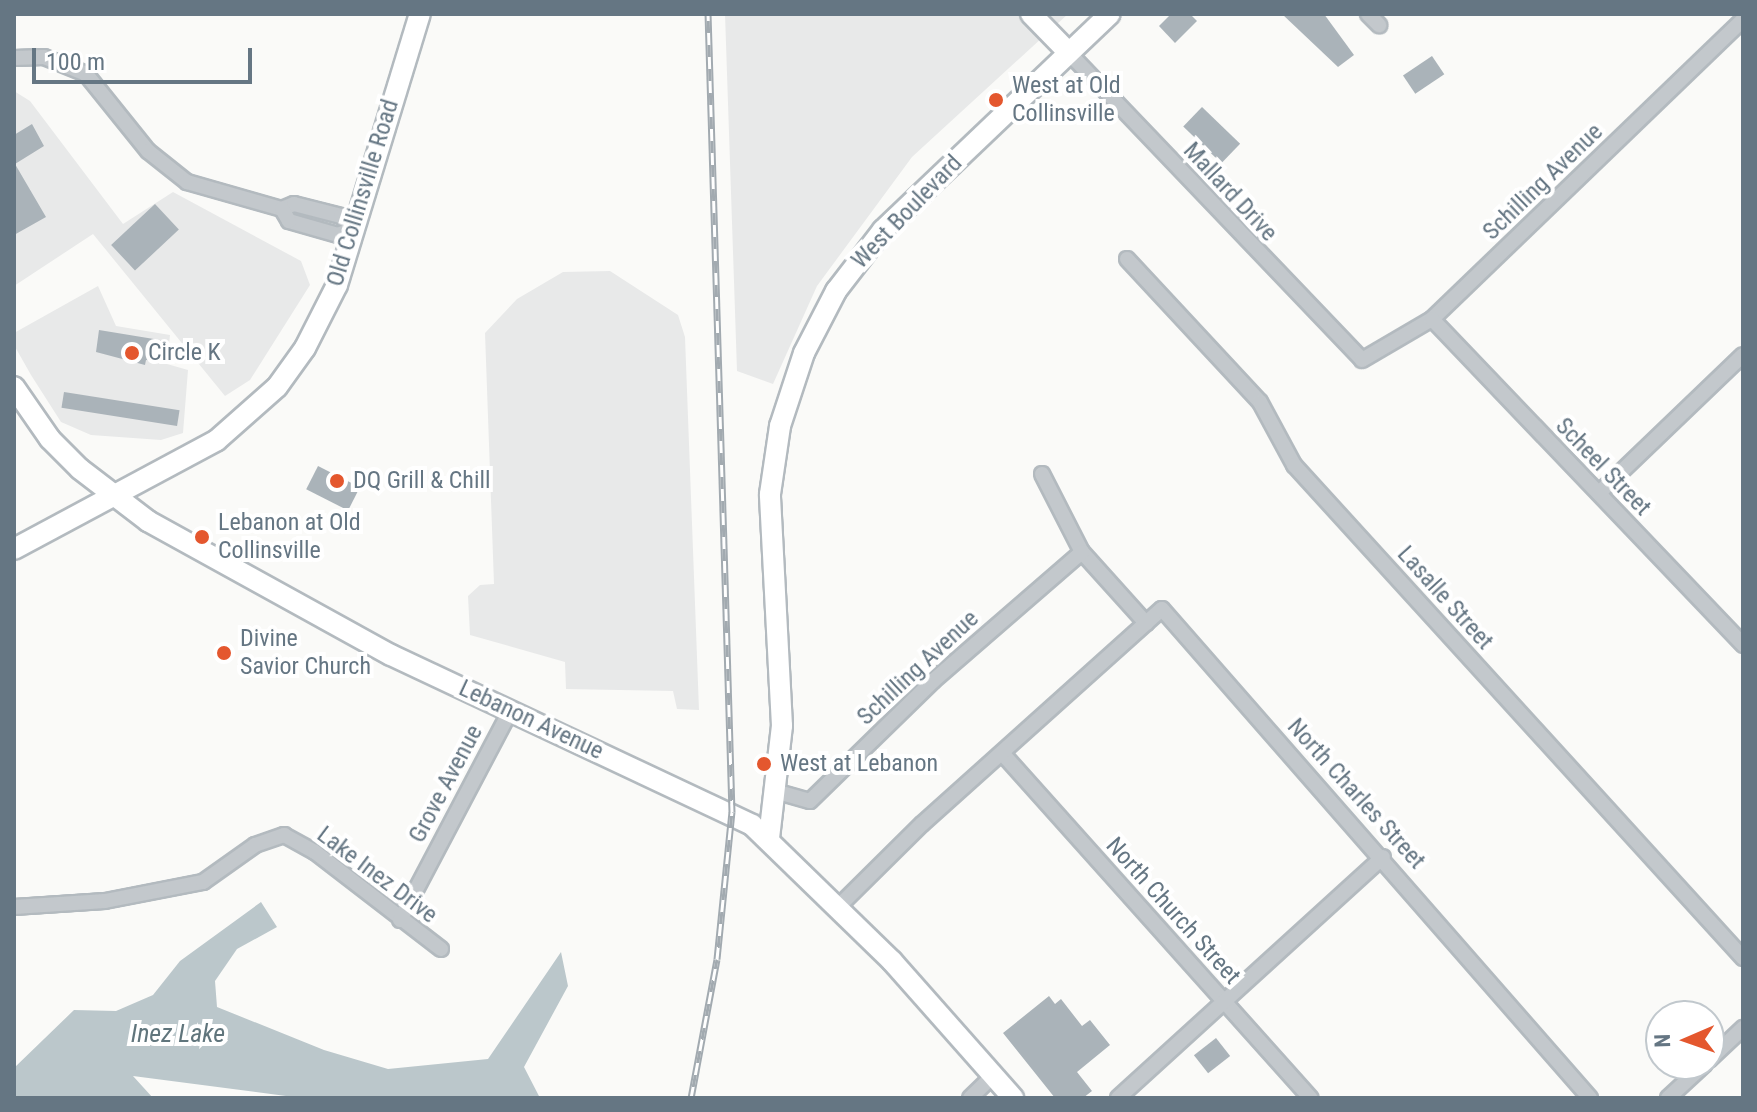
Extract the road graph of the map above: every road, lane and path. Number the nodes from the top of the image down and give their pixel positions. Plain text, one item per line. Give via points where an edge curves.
1 (420, 14) edge
2 (1031, 14) edge
3 (1110, 14) edge
4 (1743, 20) edge
5 (1069, 53) junction
6 (14, 58) edge
7 (356, 228) junction
8 (1127, 259) dead end
9 (1432, 319) junction
10 (1743, 355) edge
11 (1362, 360) joint
12 (14, 387) edge
13 (1042, 474) dead end
14 (1599, 493) junction
15 (113, 497) junction
16 (14, 549) edge
17 (1082, 552) junction
18 (1146, 623) junction
19 (1741, 640) edge
20 (510, 711) junction
21 (1002, 753) junction
22 (778, 792) junction
23 (769, 838) junction
24 (1383, 857) junction
25 (14, 907) edge
26 (838, 907) junction
27 (400, 920) junction
28 (441, 949) dead end
29 (1743, 958) edge
30 (1224, 1001) junction
31 (1743, 1028) edge
32 (1725, 1045) edge
33 (993, 1076) junction
34 (1688, 1080) edge
35 (970, 1098) edge
36 (1013, 1098) edge
37 (1118, 1098) edge
38 (1311, 1098) edge
39 (1590, 1098) edge
40 (1668, 1098) edge

1 - 7 street, Old Collinsville Road
2 - 5 street
3 - 5 street, West Boulevard
4 - 9 street, Schilling Avenue
5 - 11 street, Mallard Drive
5 - 22 street, West Boulevard via 864,251 830,301 800,362 777,438 769,504 781,696
6 - 7 street via 44,57 86,74 148,151 187,182 282,209 294,204 341,216
7 - 15 street, Old Collinsville Road via 337,285 305,348 277,387 217,440
8 - 29 street, Lasalle Street via 1260,402 1294,465
9 - 11 street, Schilling Avenue
9 - 14 street, Scheel Street
10 - 14 street
12 - 15 street, Lebanon Avenue via 50,439
13 - 17 street
14 - 19 street, Scheel Street
15 - 16 street, Old Collinsville Road
15 - 20 street, Lebanon Avenue via 237,571
17 - 18 street
17 - 22 street, Schilling Avenue via 933,681 810,801
18 - 21 street
18 - 24 street, North Charles Street via 1162,609
20 - 23 street, Lebanon Avenue via 732,812
20 - 27 street, Grove Avenue
21 - 26 street
21 - 30 street, North Church Street
22 - 23 street, West Boulevard
23 - 26 street, Lebanon Avenue
24 - 30 street
24 - 39 street, North Charles Street
25 - 27 street, Lake Inez Drive via 105,901 203,882 255,845 284,835 315,852
26 - 33 street, Lebanon Avenue
27 - 28 street, Lake Inez Drive
30 - 37 street
30 - 38 street, North Church Street
31 - 32 street
33 - 35 street
33 - 36 street, Lebanon Avenue
34 - 40 street

